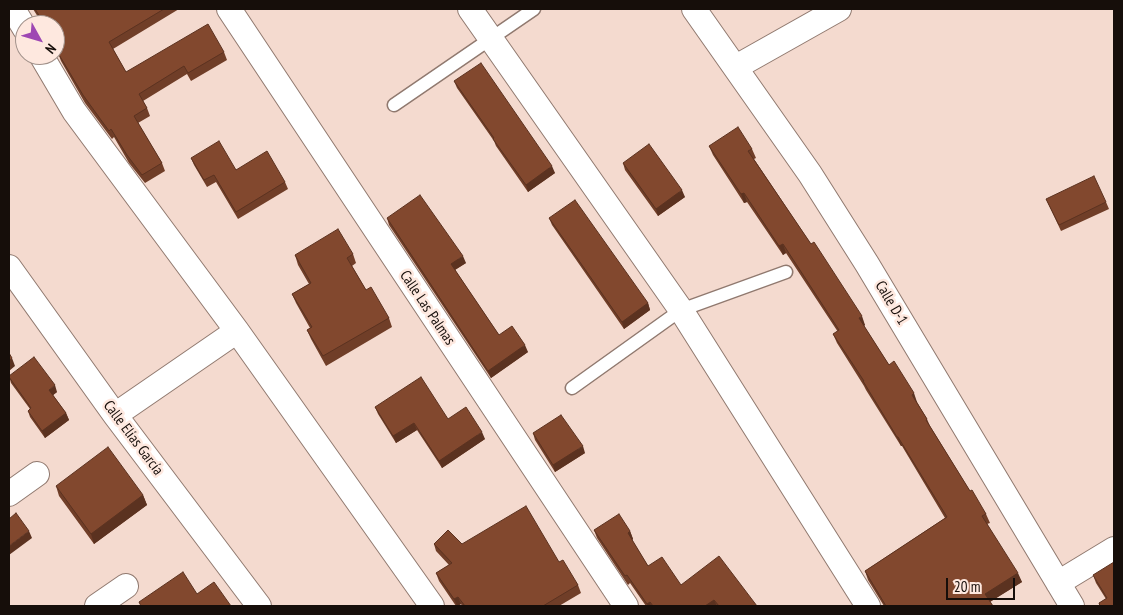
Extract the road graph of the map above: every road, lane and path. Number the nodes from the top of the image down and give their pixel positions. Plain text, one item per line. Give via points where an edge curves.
1 (229, 9) edge
2 (470, 9) edge
3 (534, 9) edge
4 (694, 9) edge
5 (839, 9) edge
6 (491, 38) junction
7 (47, 65) edge
8 (736, 67) junction
9 (394, 104) dead end
10 (9, 267) edge
11 (786, 272) dead end
12 (681, 310) junction
13 (237, 331) junction
14 (572, 388) dead end
15 (115, 414) junction
16 (37, 474) dead end
17 (9, 494) edge
18 (1114, 549) edge
19 (1058, 583) junction
20 (126, 586) dead end
21 (98, 606) edge
22 (259, 606) edge
23 (432, 606) edge
24 (626, 606) edge
25 (868, 606) edge
26 (1072, 606) edge

1 - 24 street, Calle Las Palmas
2 - 6 street
3 - 6 lane
4 - 8 street, Calle D-1
5 - 8 street
6 - 9 lane
6 - 12 street
7 - 13 street via 74,111
8 - 19 street, Calle D-1 via 868,264
10 - 15 street, Calle Elías García
11 - 12 lane
12 - 14 lane
12 - 25 street
13 - 15 street
13 - 23 street
15 - 22 street, Calle Elías García
16 - 17 street
18 - 19 street
19 - 26 street, Calle D-1
20 - 21 street

